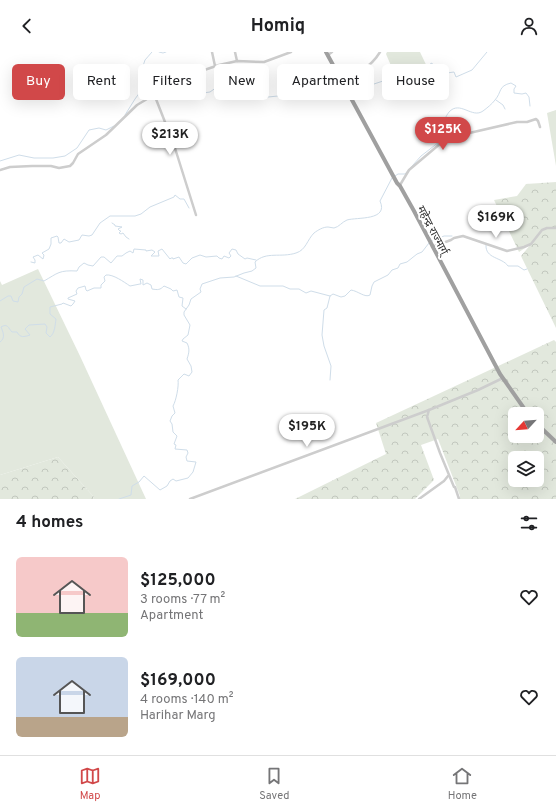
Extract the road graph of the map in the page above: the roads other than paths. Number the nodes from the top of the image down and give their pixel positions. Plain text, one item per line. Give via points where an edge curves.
1 (212, 52) edge
2 (235, 52) edge
3 (291, 52) edge
4 (380, 52) edge
5 (329, 53) edge
6 (237, 61) junction
7 (223, 64) edge
8 (334, 64) edge
9 (370, 64) edge
10 (214, 66) joint
11 (206, 69) edge
12 (145, 100) edge
13 (156, 100) edge
14 (352, 100) edge
15 (540, 127) dead end
16 (0, 170) edge
17 (398, 184) junction
18 (196, 215) dead end
19 (556, 228) edge
20 (432, 247) junction
21 (503, 378) junction
22 (523, 407) edge
23 (429, 410) junction
24 (544, 431) edge
25 (556, 442) edge
26 (448, 476) junction
27 (190, 499) edge
28 (419, 499) edge
29 (460, 499) edge

1 - 10 street
2 - 6 street
3 - 6 street via 264,62
4 - 9 street
5 - 8 highway, महेन्द्र राज्मार्ग्
6 - 7 street
10 - 11 street
12 - 16 street via 106,135 78,154 70,166 25,166
13 - 18 street via 174,145
14 - 17 highway, महेन्द्र राज्मार्ग्
15 - 17 street via 537,119 458,134 441,143 418,161
17 - 20 highway, महेन्द्र राज्मार्ग्
19 - 20 street via 542,230 531,244 507,251 463,236
20 - 21 highway, महेन्द्र राज्मार्ग्
21 - 22 highway, महेन्द्र राज्मार्ग्
21 - 23 street
23 - 26 street via 427,417
23 - 27 street
24 - 25 highway
26 - 28 street
26 - 29 street

